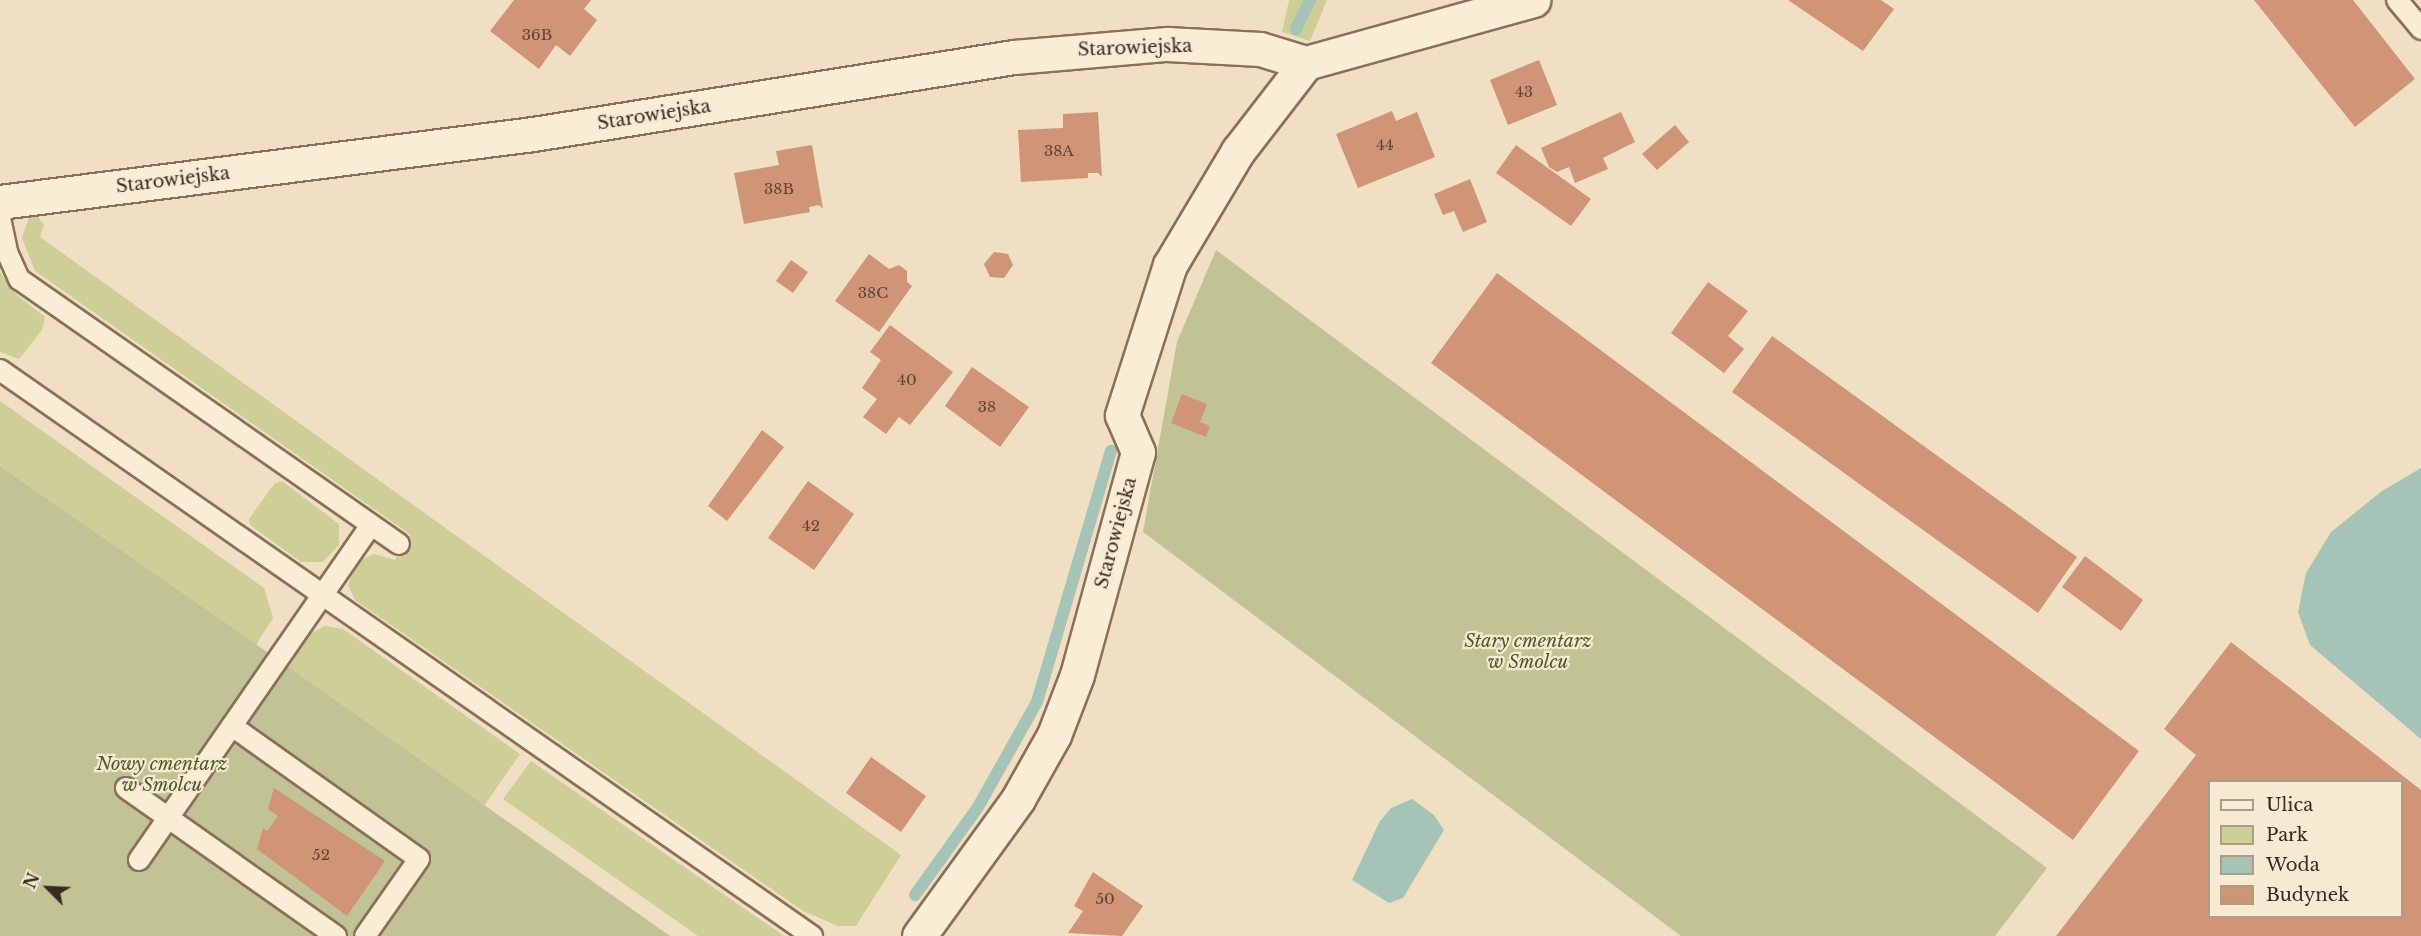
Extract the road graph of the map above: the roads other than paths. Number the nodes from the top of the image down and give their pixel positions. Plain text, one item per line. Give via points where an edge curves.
1 (1533, 0) edge
2 (2397, 0) edge
3 (2421, 29) edge
4 (1306, 63) junction
5 (0, 202) edge
6 (0, 218) edge
7 (0, 370) edge
8 (371, 525) junction
9 (399, 544) dead end
10 (322, 596) junction
11 (232, 726) junction
12 (126, 788) dead end
13 (168, 816) junction
14 (139, 860) dead end
15 (336, 936) edge
16 (364, 936) edge
17 (812, 936) edge
18 (919, 936) edge

1 - 4 street
2 - 3 lane
4 - 5 street, Starowiejska via 1260,49 1167,44 1014,57 566,129
4 - 18 street, Starowiejska via 1238,151 1170,265 1122,415 1138,452 1077,675 1054,735 1018,799
6 - 8 lane via 7,252 19,279
7 - 10 lane
8 - 9 lane
8 - 10 lane
10 - 11 lane
10 - 17 lane
11 - 13 lane
11 - 16 lane via 419,859
12 - 13 lane
13 - 14 lane
13 - 15 lane

